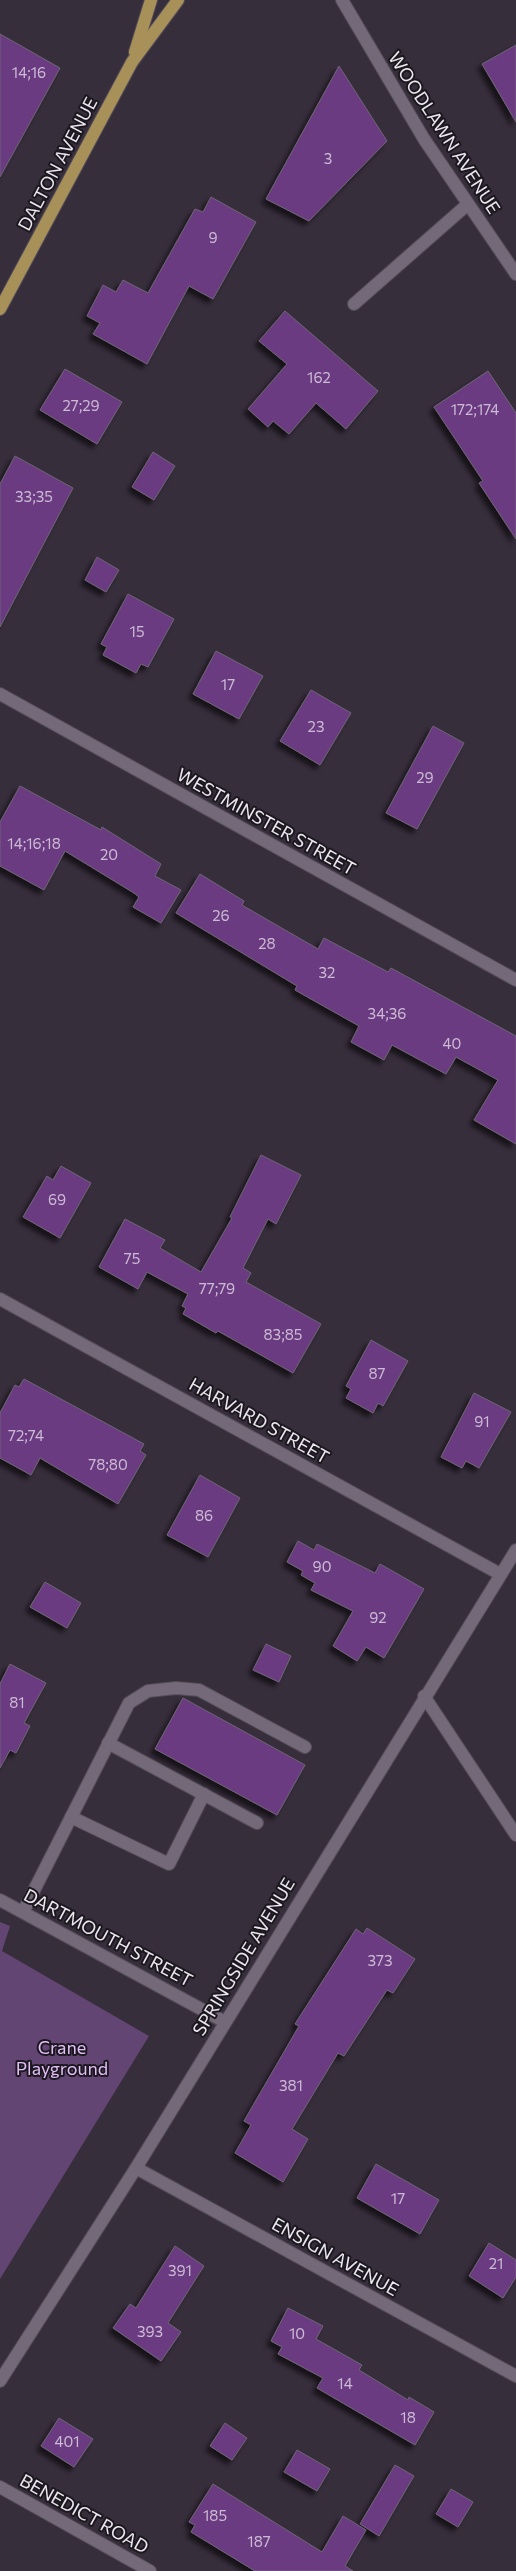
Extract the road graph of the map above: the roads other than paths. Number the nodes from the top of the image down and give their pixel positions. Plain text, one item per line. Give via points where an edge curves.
1 (151, 0) edge
2 (178, 0) edge
3 (335, 0) edge
4 (344, 4) edge
5 (132, 62) junction
6 (468, 204) junction
7 (516, 274) edge
8 (354, 304) dead end
9 (0, 309) edge
10 (0, 694) edge
11 (516, 980) edge
12 (0, 1299) edge
13 (516, 1550) edge
14 (500, 1574) junction
15 (424, 1696) junction
16 (108, 1744) junction
17 (305, 1747) dead end
18 (204, 1794) junction
19 (71, 1817) junction
20 (256, 1823) dead end
21 (516, 1835) edge
22 (0, 1900) edge
23 (23, 1912) junction
24 (225, 2022) junction
25 (136, 2168) junction
26 (516, 2376) edge
27 (0, 2382) edge
28 (0, 2487) edge
29 (150, 2571) edge

1 - 5 main road, DALTON AVENUE
2 - 5 main road, DALTON AVENUE
3 - 4 street, WOODLAWN AVENUE
4 - 6 street, WOODLAWN AVENUE via 424,139
5 - 9 main road, DALTON AVENUE
6 - 7 street, WOODLAWN AVENUE
6 - 8 street
10 - 11 street, WESTMINSTER STREET
12 - 14 street, HARVARD STREET
13 - 14 street, SPRINGSIDE AVENUE
14 - 15 street, SPRINGSIDE AVENUE
15 - 21 street
15 - 24 street, SPRINGSIDE AVENUE
16 - 17 street via 129,1703 148,1691 176,1688 199,1690
16 - 18 street
16 - 19 street
18 - 19 street via 169,1864
18 - 20 street
19 - 23 street
22 - 23 street, DARTMOUTH STREET
23 - 24 street, DARTMOUTH STREET
24 - 25 street, SPRINGSIDE AVENUE
25 - 26 street, ENSIGN AVENUE
25 - 27 street, SPRINGSIDE AVENUE
28 - 29 street, BENEDICT ROAD

